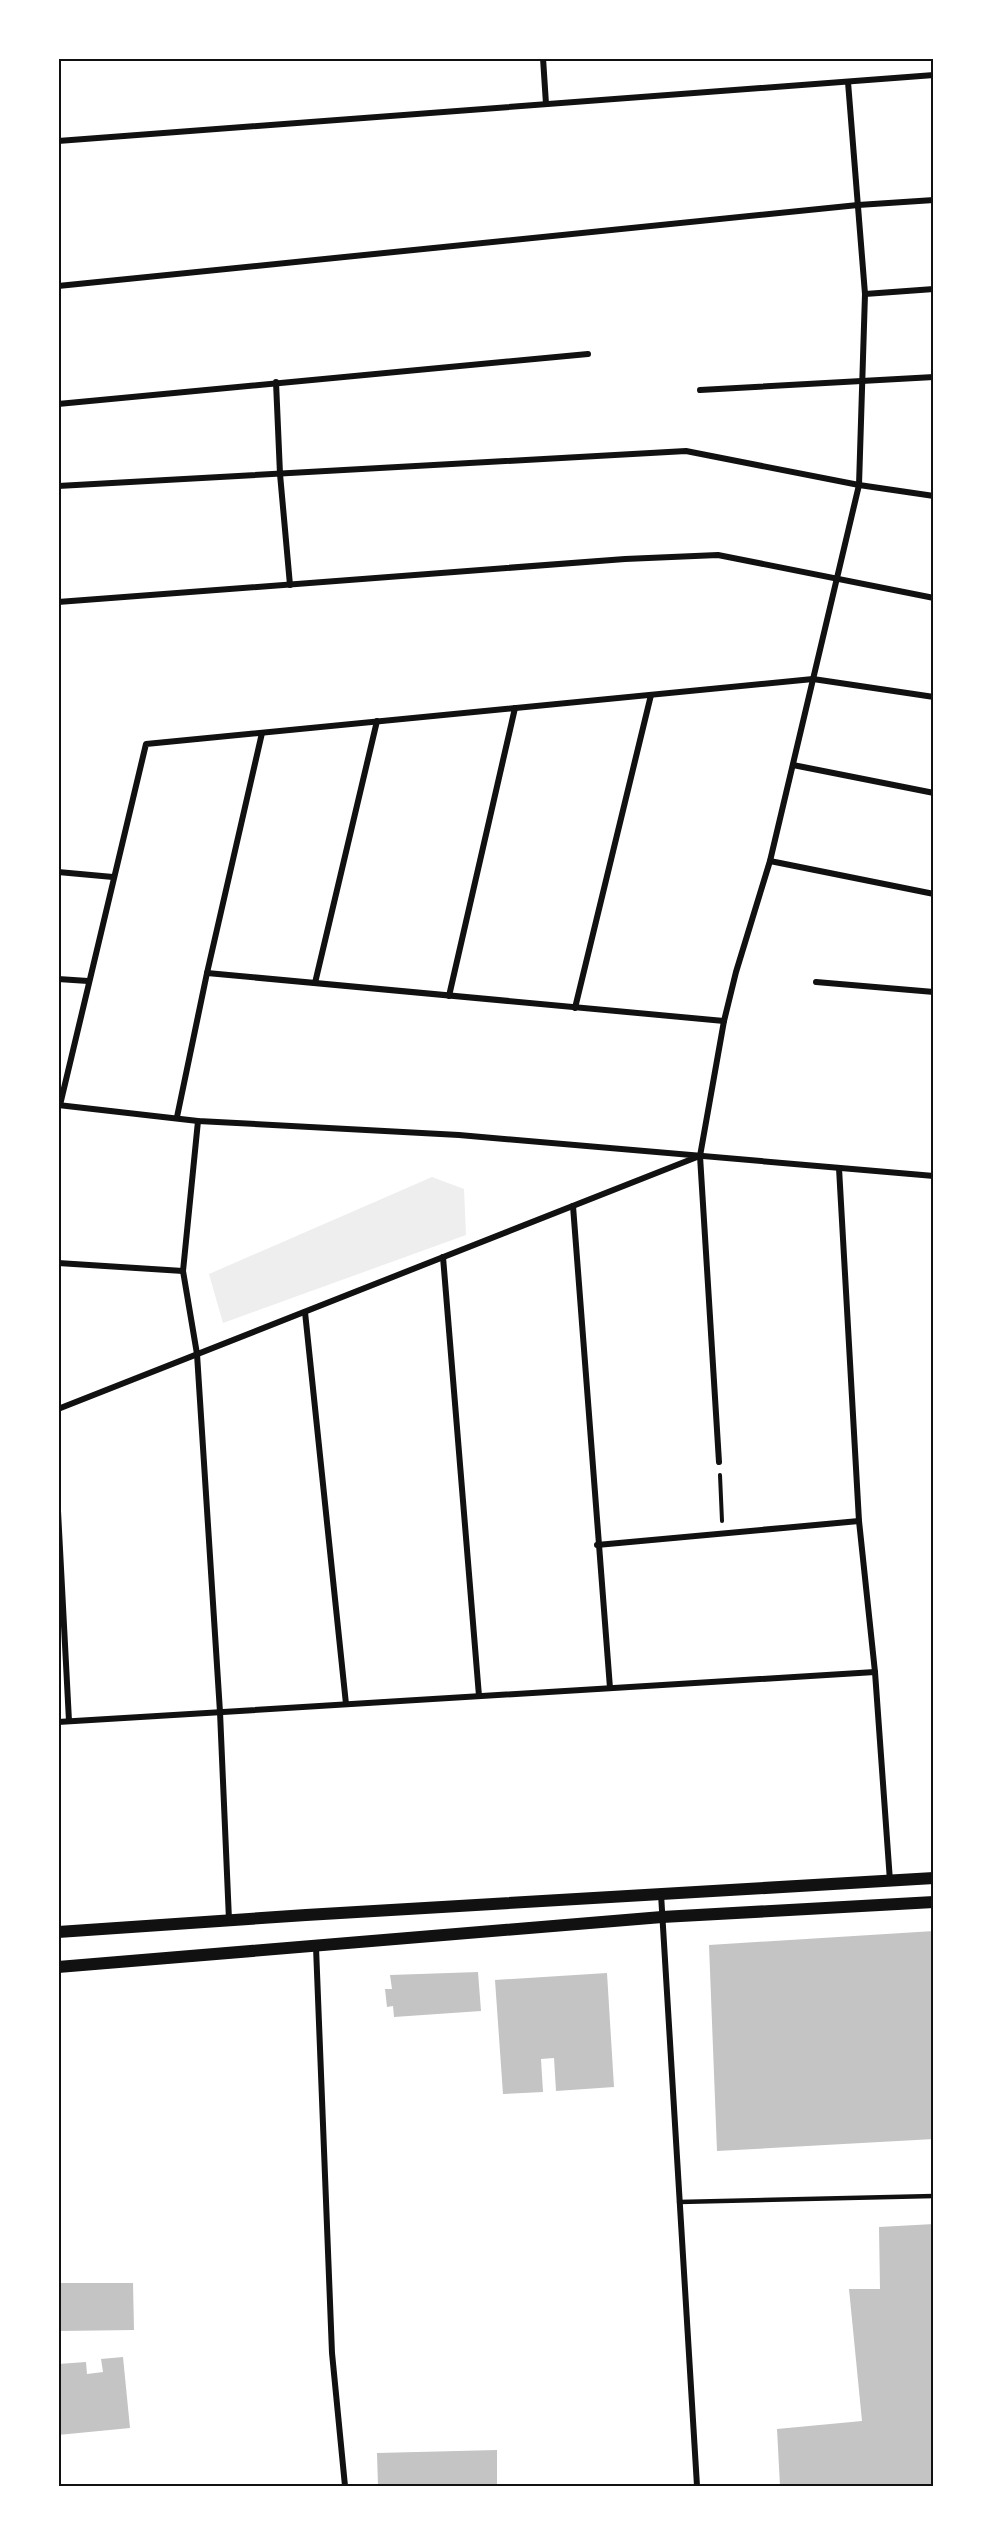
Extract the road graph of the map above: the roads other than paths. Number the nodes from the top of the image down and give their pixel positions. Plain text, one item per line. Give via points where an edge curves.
1 (543, 58) edge
2 (933, 75) edge
3 (848, 82) junction
4 (546, 104) junction
5 (58, 141) edge
6 (933, 200) edge
7 (858, 205) junction
8 (58, 286) edge
9 (933, 289) edge
10 (865, 294) junction
11 (588, 354) dead end
12 (933, 377) edge
13 (863, 380) junction
14 (276, 382) junction
15 (700, 390) dead end
16 (58, 404) edge
17 (280, 474) junction
18 (859, 485) junction
19 (58, 486) edge
20 (933, 496) edge
21 (838, 578) junction
22 (290, 585) junction
23 (933, 598) edge
24 (58, 602) edge
25 (813, 679) junction
26 (651, 695) junction
27 (933, 697) edge
28 (515, 708) junction
29 (377, 722) junction
30 (262, 733) junction
31 (793, 765) junction
32 (933, 793) edge
33 (770, 861) junction
34 (58, 872) edge
35 (113, 877) junction
36 (933, 894) edge
37 (207, 974) junction
38 (58, 979) edge
39 (88, 981) junction
40 (816, 982) dead end
41 (315, 984) junction
42 (933, 992) edge
43 (449, 996) junction
44 (575, 1008) junction
45 (724, 1021) junction
46 (59, 1105) edge
47 (177, 1117) junction
48 (198, 1120) junction
49 (700, 1156) junction
50 (839, 1168) junction
51 (933, 1176) edge
52 (573, 1206) junction
53 (443, 1257) junction
54 (58, 1263) edge
55 (183, 1271) junction
56 (304, 1312) junction
57 (197, 1354) junction
58 (58, 1409) edge
59 (719, 1462) road end
60 (58, 1511) edge
61 (859, 1521) junction
62 (597, 1545) junction
63 (875, 1672) junction
64 (610, 1688) junction
65 (479, 1696) junction
66 (346, 1704) junction
67 (220, 1712) junction
68 (69, 1721) junction
69 (58, 1722) edge
70 (933, 1878) edge
71 (890, 1882) junction
72 (661, 1894) junction
73 (933, 1902) edge
74 (662, 1917) junction
75 (229, 1921) junction
76 (58, 1932) edge
77 (316, 1947) junction
78 (58, 1967) edge
79 (933, 2196) edge
80 (679, 2202) junction
81 (345, 2487) edge
82 (697, 2487) edge

1 - 4 street
2 - 3 street
3 - 4 street
3 - 7 street
4 - 5 street
6 - 7 street
7 - 8 street
7 - 10 street
9 - 10 street
10 - 13 street
11 - 14 street
12 - 13 street
13 - 15 street
13 - 18 street
14 - 16 street
14 - 17 street
17 - 18 street via 686,451
17 - 19 street
17 - 22 street
18 - 20 street
18 - 21 street
21 - 22 street via 718,555
21 - 23 street
21 - 25 street
22 - 24 street
25 - 26 street
25 - 27 street
25 - 31 street
26 - 28 street
26 - 44 street
28 - 29 street
28 - 43 street
29 - 30 street
29 - 41 street
30 - 35 street via 146,744
30 - 37 street
31 - 32 street
31 - 33 street
33 - 36 street
33 - 45 street
34 - 35 street
35 - 39 street
37 - 41 street
37 - 47 street
38 - 39 street
39 - 46 street
40 - 42 street
41 - 43 street
43 - 44 street
44 - 45 street
45 - 49 street
46 - 47 street
47 - 48 street
48 - 49 street via 459,1135
48 - 55 street
49 - 50 street
49 - 52 street
49 - 59 street
50 - 51 street
50 - 61 street
52 - 53 street
52 - 62 street
53 - 56 street
53 - 65 street
54 - 55 street
55 - 57 street
56 - 57 street
56 - 66 street
57 - 58 street
57 - 67 street
60 - 68 street
61 - 62 street
61 - 63 street
62 - 64 street
63 - 64 street
63 - 71 street
64 - 65 street
65 - 66 street
66 - 67 street
67 - 68 street
67 - 75 street
68 - 69 street
70 - 71 main road
71 - 72 main road
72 - 74 street
72 - 75 main road
73 - 74 main road
74 - 77 main road
74 - 80 street
75 - 76 main road
77 - 78 main road
77 - 81 street via 332,2354
79 - 80 lane
80 - 82 street

